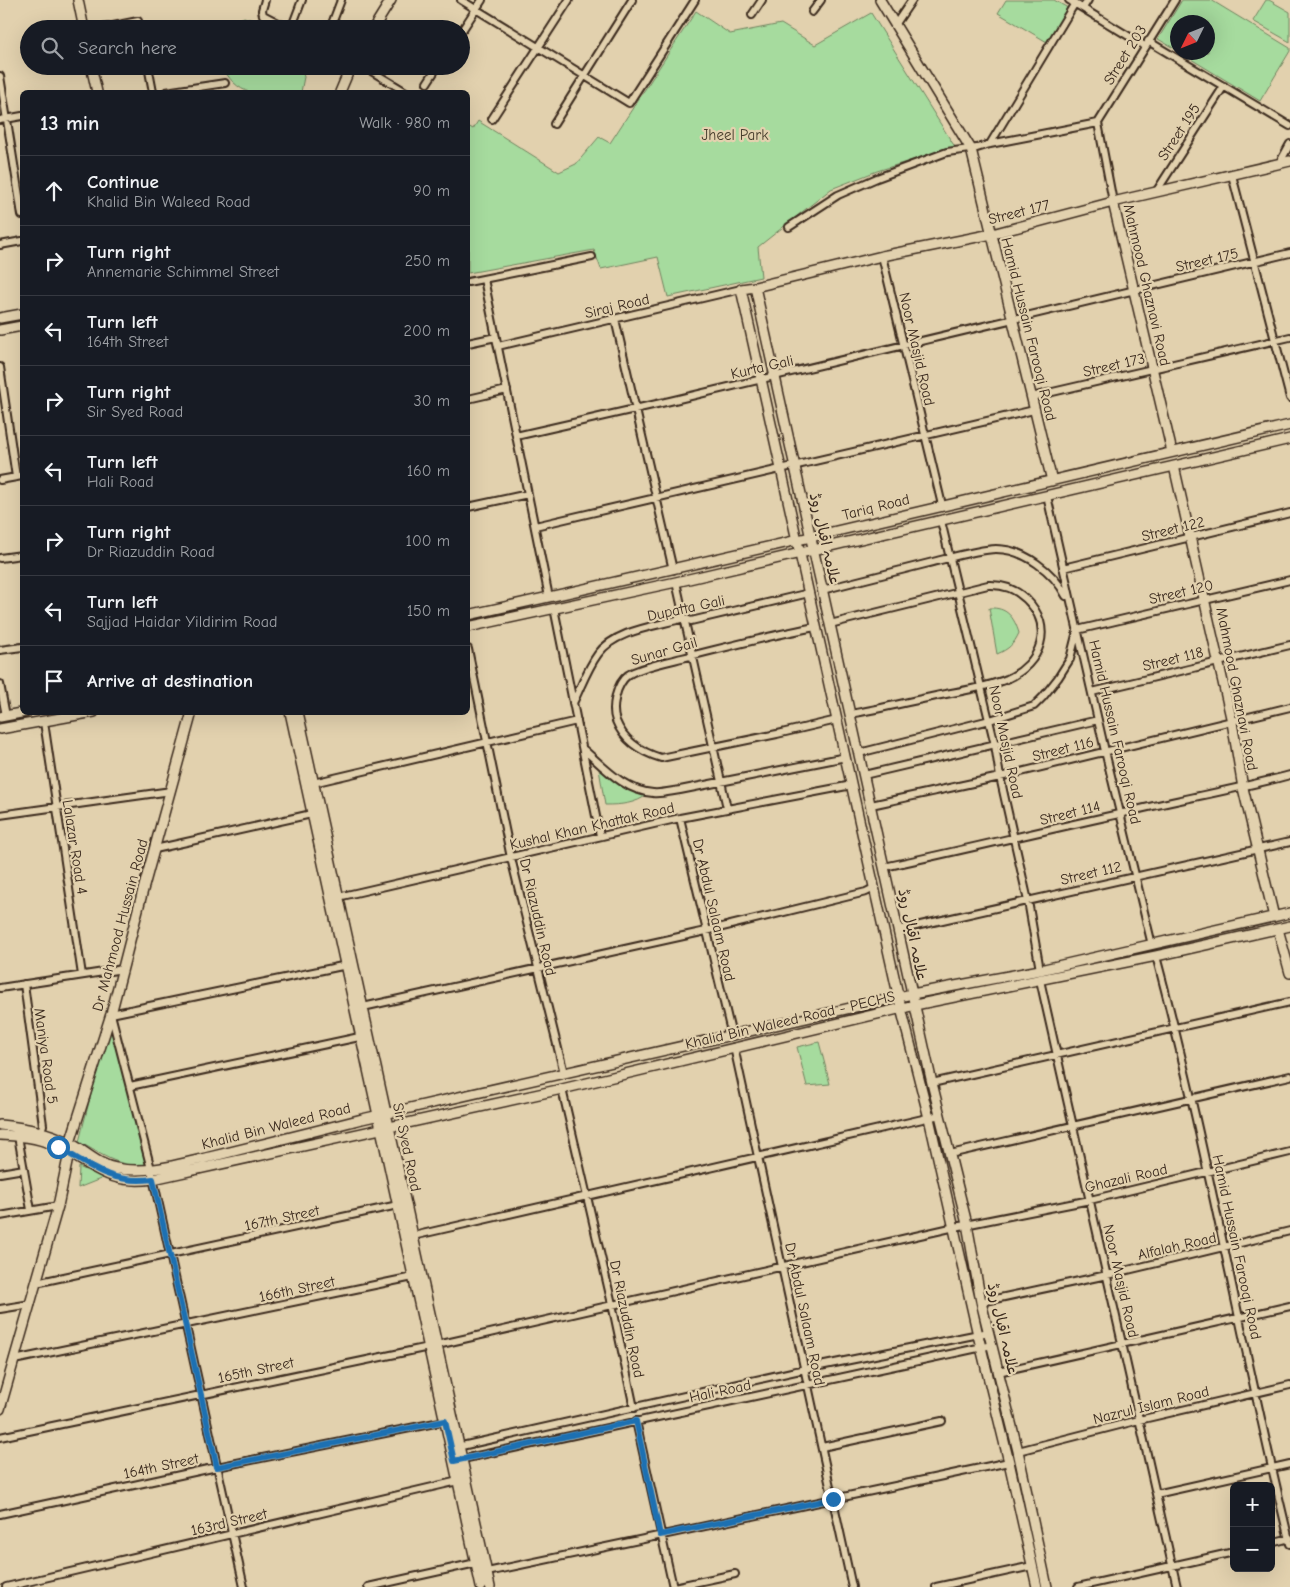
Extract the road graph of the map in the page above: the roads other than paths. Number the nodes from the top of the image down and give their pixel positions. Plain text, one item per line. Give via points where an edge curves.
1 (78, 0) edge
2 (265, 0) edge
3 (302, 0) edge
4 (341, 0) edge
5 (391, 0) edge
6 (461, 0) edge
7 (482, 0) edge
8 (569, 0) edge
9 (632, 0) edge
10 (762, 0) edge
11 (821, 0) edge
12 (880, 0) edge
13 (912, 0) edge
14 (1088, 0) edge
15 (1175, 0) edge
16 (692, 1) edge
17 (1072, 2) edge
18 (1083, 8) junction
19 (476, 10) junction
20 (812, 12) dead end
21 (752, 15) dead end
22 (82, 20) edge
23 (273, 20) edge
24 (294, 20) edge
25 (333, 20) edge
26 (379, 20) edge
27 (469, 20) edge
28 (895, 25) junction
29 (1147, 44) junction
30 (538, 48) junction
31 (93, 75) edge
32 (150, 75) edge
33 (347, 75) edge
34 (379, 75) edge
35 (432, 75) edge
36 (0, 76) edge
37 (584, 76) junction
38 (427, 82) dead end
39 (225, 83) dead end
40 (1224, 86) junction
41 (97, 90) edge
42 (153, 90) edge
43 (179, 90) edge
44 (341, 90) edge
45 (403, 90) edge
46 (20, 116) edge
47 (3, 119) edge
48 (492, 119) dead end
49 (1098, 123) junction
50 (554, 124) dead end
51 (1290, 126) edge
52 (990, 144) junction
53 (1290, 144) edge
54 (971, 149) junction
55 (1290, 161) edge
56 (1279, 164) junction
57 (1232, 175) junction
58 (1156, 192) junction
59 (1113, 202) junction
60 (20, 205) edge
61 (789, 227) dead end
62 (992, 234) junction
63 (20, 241) edge
64 (0, 245) edge
65 (1290, 253) edge
66 (882, 256) junction
67 (592, 257) dead end
68 (1255, 262) junction
69 (484, 279) junction
70 (470, 282) edge
71 (755, 287) junction
72 (741, 289) junction
73 (1134, 291) junction
74 (20, 314) edge
75 (0, 318) edge
76 (615, 319) junction
77 (1012, 320) junction
78 (20, 326) edge
79 (0, 330) edge
80 (496, 337) junction
81 (1290, 337) edge
82 (1275, 341) junction
83 (470, 343) edge
84 (498, 346) junction
85 (904, 346) junction
86 (0, 367) edge
87 (1153, 369) junction
88 (775, 376) junction
89 (761, 380) junction
90 (507, 390) junction
91 (1031, 397) junction
92 (1290, 398) edge
93 (470, 399) edge
94 (636, 409) junction
95 (1034, 410) junction
96 (1290, 425) edge
97 (516, 436) junction
98 (925, 437) junction
99 (1290, 439) edge
100 (1172, 452) junction
101 (795, 466) junction
102 (1174, 466) junction
103 (781, 469) junction
104 (20, 476) edge
105 (0, 480) edge
106 (1052, 481) junction
107 (528, 494) junction
108 (1047, 496) junction
109 (657, 498) junction
110 (942, 506) junction
111 (470, 507) edge
112 (1290, 513) edge
113 (941, 521) junction
114 (535, 526) junction
115 (811, 537) junction
116 (1190, 537) junction
117 (797, 541) junction
118 (814, 550) junction
119 (800, 554) junction
120 (20, 555) edge
121 (0, 558) edge
122 (951, 558) junction
123 (1063, 568) junction
124 (674, 570) junction
125 (1290, 580) edge
126 (676, 582) junction
127 (822, 590) junction
128 (809, 593) junction
129 (958, 593) junction
130 (550, 597) junction
131 (1205, 599) junction
132 (1071, 605) junction
133 (554, 608) junction
134 (470, 615) edge
135 (684, 618) junction
136 (830, 624) junction
137 (470, 627) edge
138 (816, 627) junction
139 (1077, 630) junction
140 (1290, 645) edge
141 (20, 647) edge
142 (0, 650) edge
143 (693, 655) junction
144 (470, 659) edge
145 (1219, 661) junction
146 (0, 684) edge
147 (981, 687) junction
148 (1092, 692) junction
149 (573, 703) junction
150 (1290, 708) edge
151 (20, 713) edge
152 (850, 714) junction
153 (79, 715) edge
154 (191, 715) edge
155 (291, 715) edge
156 (299, 715) edge
157 (3, 716) edge
158 (837, 720) junction
159 (990, 720) junction
160 (1098, 720) junction
161 (577, 721) junction
162 (44, 722) junction
163 (1232, 722) junction
164 (0, 730) edge
165 (487, 742) junction
166 (995, 745) junction
167 (715, 748) junction
168 (583, 749) junction
169 (1104, 751) junction
170 (859, 753) junction
171 (846, 757) junction
172 (864, 775) junction
173 (1290, 775) edge
174 (1000, 777) junction
175 (721, 781) junction
176 (313, 784) junction
177 (852, 785) junction
178 (1243, 788) junction
179 (171, 791) junction
180 (871, 806) junction
181 (57, 807) junction
182 (727, 808) junction
183 (316, 813) junction
184 (1119, 813) junction
185 (0, 815) edge
186 (680, 818) junction
187 (600, 836) junction
188 (1014, 839) junction
189 (1290, 842) edge
190 (154, 849) junction
191 (1257, 850) junction
192 (511, 858) junction
193 (884, 867) junction
194 (1134, 876) junction
195 (874, 888) junction
196 (338, 897) junction
197 (1028, 901) junction
198 (1290, 913) edge
199 (1274, 917) junction
200 (1290, 926) edge
201 (1278, 929) junction
202 (898, 930) junction
203 (706, 931) junction
204 (1152, 945) junction
205 (1156, 956) junction
206 (349, 964) junction
207 (537, 967) junction
208 (123, 969) junction
209 (1040, 970) junction
210 (1290, 973) edge
211 (82, 975) junction
212 (1040, 980) junction
213 (24, 984) junction
214 (0, 988) edge
215 (912, 994) junction
216 (899, 997) junction
217 (1290, 1002) edge
218 (915, 1005) junction
219 (363, 1007) junction
220 (901, 1008) junction
221 (111, 1014) junction
222 (1175, 1028) junction
223 (365, 1036) junction
224 (732, 1036) junction
225 (734, 1047) junction
226 (1057, 1056) junction
227 (564, 1073) junction
228 (1290, 1076) edge
229 (932, 1083) junction
230 (130, 1086) junction
231 (562, 1089) junction
232 (1191, 1099) junction
233 (386, 1114) junction
234 (940, 1115) junction
235 (929, 1118) junction
236 (362, 1119) junction
237 (0, 1125) edge
238 (1073, 1125) junction
239 (389, 1127) junction
240 (42, 1130) junction
241 (365, 1132) junction
242 (0, 1135) edge
243 (18, 1136) junction
244 (70, 1143) junction
245 (1290, 1152) edge
246 (69, 1154) junction
247 (950, 1154) junction
248 (758, 1157) junction
249 (24, 1169) junction
250 (151, 1169) junction
251 (1207, 1172) junction
252 (0, 1173) edge
253 (153, 1179) junction
254 (587, 1195) junction
255 (1090, 1200) junction
256 (398, 1205) junction
257 (58, 1206) junction
258 (31, 1210) junction
259 (0, 1216) edge
260 (405, 1220) junction
261 (968, 1224) junction
262 (955, 1227) junction
263 (1290, 1231) edge
264 (413, 1236) junction
265 (1224, 1248) junction
266 (171, 1255) junction
267 (782, 1267) junction
268 (1106, 1275) junction
269 (413, 1277) junction
270 (36, 1283) junction
271 (981, 1302) junction
272 (31, 1304) junction
273 (612, 1304) junction
274 (1290, 1306) edge
275 (0, 1309) edge
276 (1239, 1318) junction
277 (428, 1324) junction
278 (186, 1326) junction
279 (989, 1332) junction
280 (978, 1336) junction
281 (1123, 1344) junction
282 (433, 1346) junction
283 (992, 1346) junction
284 (981, 1348) junction
285 (14, 1360) junction
286 (805, 1369) junction
287 (998, 1372) junction
288 (1290, 1384) edge
289 (808, 1385) junction
290 (1255, 1393) junction
291 (201, 1395) junction
292 (1, 1398) edge
293 (643, 1406) junction
294 (631, 1408) junction
295 (0, 1409) edge
296 (645, 1419) junction
297 (1139, 1420) junction
298 (445, 1421) junction
299 (942, 1421) dead end
300 (634, 1422) junction
301 (0, 1437) edge
302 (455, 1447) junction
303 (822, 1447) junction
304 (1018, 1451) junction
305 (458, 1460) junction
306 (1009, 1462) junction
307 (1290, 1464) edge
308 (217, 1467) junction
309 (1273, 1468) junction
310 (458, 1482) junction
311 (1156, 1494) junction
312 (833, 1499) junction
313 (0, 1514) edge
314 (232, 1534) junction
315 (660, 1535) junction
316 (1290, 1540) edge
317 (1275, 1542) edge
318 (1230, 1553) edge
319 (476, 1563) junction
320 (1032, 1566) junction
321 (1172, 1567) junction
322 (487, 1572) junction
323 (735, 1574) dead end
324 (6, 1587) edge
325 (244, 1587) edge
326 (368, 1587) edge
327 (481, 1587) edge
328 (490, 1587) edge
329 (674, 1587) edge
330 (852, 1587) edge
331 (936, 1587) edge
332 (1037, 1587) edge
333 (1047, 1587) edge
334 (1078, 1587) edge
335 (1177, 1587) edge

1 - 22 main road
2 - 23 street via 263,15
3 - 24 street
4 - 25 street
5 - 26 main road
6 - 19 street
7 - 19 street
8 - 30 street
9 - 37 street
10 - 21 street
11 - 20 street
12 - 28 main road, Hamid Hussain Farooqi Road
13 - 28 street
14 - 18 street
15 - 29 street, Street 203
16 - 37 street via 629,102
17 - 18 street
17 - 52 street
18 - 29 street
19 - 27 street
19 - 30 street
28 - 54 main road, Hamid Hussain Farooqi Road
29 - 40 street
29 - 49 street, Street 203
30 - 37 street
30 - 48 street
31 - 41 main road
32 - 42 street
33 - 44 main road
34 - 45 street
35 - 38 street
36 - 47 street
37 - 50 street
39 - 43 street
40 - 51 street
40 - 58 street, Street 195
46 - 47 street
47 - 60 street
49 - 52 street
49 - 59 street, Mahmood Ghaznavi Road
52 - 54 street
53 - 56 street
54 - 61 street via 947,152 858,186
54 - 62 main road, Hamid Hussain Farooqi Road
55 - 56 main road, Street 177
56 - 57 main road, Street 177
57 - 58 main road, Street 177
57 - 68 street
58 - 59 main road, Street 177
59 - 62 main road, Street 177
59 - 73 main road, Mahmood Ghaznavi Road
62 - 66 main road, Street 177
62 - 77 main road, Hamid Hussain Farooqi Road
63 - 64 street
65 - 68 street, Street 175
66 - 71 main road, Street 177
66 - 85 street, Noor Masjid Road
67 - 69 street
68 - 73 street, Street 175
68 - 82 street
69 - 70 street
69 - 80 street
71 - 72 main road, Street 177
71 - 88 main road, علامہ اقبال روڈ
72 - 76 street, Siraj Road
72 - 89 main road, علامہ اقبال روڈ
73 - 77 street, Street 175
73 - 87 main road, Mahmood Ghaznavi Road
74 - 75 main road
76 - 84 street, Siraj Road
76 - 94 street
77 - 85 street, Kurta Gali
77 - 91 main road, Hamid Hussain Farooqi Road
78 - 79 main road
80 - 83 street
80 - 84 street
81 - 82 street, Street 173
82 - 87 street, Street 173
82 - 92 street
84 - 90 street
85 - 88 street, Kurta Gali
85 - 98 street, Noor Masjid Road
86 - 104 street
87 - 91 street, Street 173
87 - 100 main road, Mahmood Ghaznavi Road
88 - 89 street, Kurta Gali
88 - 101 main road, علامہ اقبال روڈ
89 - 94 street, Kurta Gali
89 - 103 main road, علامہ اقبال روڈ
90 - 93 street
90 - 97 street
91 - 95 main road, Hamid Hussain Farooqi Road
94 - 97 street, Kurta Gali
94 - 109 street
95 - 98 street
95 - 106 main road, Hamid Hussain Farooqi Road
96 - 100 main road, Tariq Road
97 - 107 street
98 - 101 street
98 - 110 street, Noor Masjid Road
99 - 102 main road, Tariq Road
100 - 106 main road, Tariq Road
101 - 103 street
101 - 115 main road, علامہ اقبال روڈ
102 - 108 main road, Tariq Road
102 - 116 main road, Mahmood Ghaznavi Road
103 - 109 street
103 - 117 main road, علامہ اقبال روڈ
104 - 105 street
106 - 110 main road, Tariq Road
107 - 111 street
107 - 114 street
108 - 113 main road, Tariq Road
108 - 123 street, Hamid Hussain Farooqi Road
109 - 114 street
109 - 124 street
110 - 115 main road, Tariq Road
112 - 116 street, Street 122
113 - 118 main road, Tariq Road
113 - 122 street, Noor Masjid Road
114 - 130 street
115 - 117 main road, Tariq Road
115 - 118 main road, علامہ اقبال روڈ
116 - 123 street, Street 122
116 - 131 main road, Mahmood Ghaznavi Road
117 - 119 main road, علامہ اقبال روڈ
117 - 124 main road, Tariq Road
118 - 119 main road, Tariq Road
118 - 127 main road, علامہ اقبال روڈ
119 - 126 main road, Tariq Road
119 - 128 main road, علامہ اقبال روڈ
120 - 121 street
122 - 127 street
122 - 129 street, Noor Masjid Road
122 - 132 street via 996,549 1015,552 1048,573 1062,588
123 - 132 street, Hamid Hussain Farooqi Road
124 - 130 main road, Tariq Road
125 - 131 street, Street 120
126 - 133 main road, Tariq Road
126 - 135 street
127 - 136 main road, علامہ اقبال روڈ
128 - 135 street, Dupatta Gali via 691,621
128 - 138 main road, علامہ اقبال روڈ
129 - 136 street
129 - 147 street, Noor Masjid Road
129 - 147 street via 988,585 1009,587 1036,609 1042,627 1038,651 1028,664 1008,678
130 - 134 main road, Tariq Road
131 - 139 street, Street 120
131 - 145 main road, Mahmood Ghaznavi Road
132 - 139 street, Hamid Hussain Farooqi Road
133 - 137 main road, Tariq Road
133 - 149 street
135 - 143 street
135 - 149 street, Dupatta Gali via 620,636 610,642 590,666
136 - 152 main road, علامہ اقبال روڈ
138 - 143 street, Sunar Gail
138 - 158 main road, علامہ اقبال روڈ
139 - 148 street, Hamid Hussain Farooqi Road
139 - 159 street via 1070,659 1043,697 1034,706
140 - 145 street, Street 118
141 - 142 street
143 - 167 street
143 - 167 street, Sunar Gail via 628,674 616,697 615,717 627,738 649,754 662,758
144 - 165 street, Dr Riazuddin Road
145 - 148 street, Street 118
145 - 163 main road, Mahmood Ghaznavi Road
146 - 157 street
147 - 152 street
147 - 159 street, Noor Masjid Road
148 - 160 street, Hamid Hussain Farooqi Road
149 - 161 street
150 - 163 street, Street 116
151 - 157 main road
152 - 170 main road, علامہ اقبال روڈ
153 - 162 main road
154 - 179 main road, Dr Mahmood Hussain Road
155 - 183 main road, Sir Syed Road
156 - 176 main road, Sir Syed Road
158 - 167 street, Sunar Gail
158 - 171 main road, علامہ اقبال روڈ
159 - 166 street, Noor Masjid Road
159 - 170 street
160 - 166 street
160 - 169 street, Hamid Hussain Farooqi Road
161 - 165 street
161 - 168 street
162 - 164 main road
162 - 181 street, Lalazar Road 4
163 - 169 street, Street 116
163 - 178 main road, Mahmood Ghaznavi Road
165 - 176 street
165 - 192 street, Dr Riazuddin Road
166 - 172 street
166 - 174 street, Noor Masjid Road
167 - 175 street
168 - 175 street via 612,775 632,787 653,793
168 - 187 street
169 - 174 street, Street 116
169 - 184 street, Hamid Hussain Farooqi Road
170 - 172 main road, علامہ اقبال روڈ
171 - 175 street
171 - 177 main road, علامہ اقبال روڈ
172 - 180 main road, علامہ اقبال روڈ
173 - 178 street, Street 114
174 - 180 street, Street 116
174 - 188 street, Noor Masjid Road
175 - 182 street
176 - 183 main road, Sir Syed Road
177 - 182 street, Kushal Khan Khattak Road
177 - 195 main road, علامہ اقبال روڈ
178 - 184 street, Street 114
178 - 191 main road, Mahmood Ghaznavi Road
179 - 181 street
179 - 190 main road, Dr Mahmood Hussain Road
180 - 193 main road, علامہ اقبال روڈ
181 - 185 street
181 - 211 street, Lalazar Road 4
182 - 186 street, Kushal Khan Khattak Road
183 - 190 street
183 - 196 main road, Sir Syed Road
183 - 206 main road, Sir Syed Road
184 - 188 street, Street 114
184 - 194 street, Hamid Hussain Farooqi Road
186 - 187 street, Kushal Khan Khattak Road
186 - 203 street, Dr Abdul Salaam Road
187 - 192 street, Kushal Khan Khattak Road
188 - 193 street, Street 114
188 - 197 street, Noor Masjid Road
189 - 191 street, Street 112
190 - 208 main road, Dr Mahmood Hussain Road
191 - 194 street, Street 112
191 - 199 main road, Mahmood Ghaznavi Road
192 - 196 street, Kushal Khan Khattak Road
192 - 207 street, Dr Riazuddin Road
193 - 202 main road, علامہ اقبال روڈ
194 - 197 street, Street 112
194 - 204 street, Hamid Hussain Farooqi Road
195 - 203 street
195 - 216 main road, علامہ اقبال روڈ
196 - 206 main road, Sir Syed Road
197 - 202 street, Street 112
197 - 209 street, Noor Masjid Road
198 - 199 main road, Khalid Bin Waleed Road - PECHS
199 - 204 main road, Khalid Bin Waleed Road - PECHS
200 - 201 main road, Khalid Bin Waleed Road - PECHS
201 - 205 main road, Khalid Bin Waleed Road - PECHS
201 - 210 main road
202 - 215 main road, علامہ اقبال روڈ
203 - 207 street
203 - 224 street, Dr Abdul Salaam Road
204 - 209 main road, Khalid Bin Waleed Road - PECHS
205 - 212 main road, Khalid Bin Waleed Road - PECHS
205 - 222 street, Hamid Hussain Farooqi Road
206 - 219 main road, Sir Syed Road
206 - 221 street
206 - 223 main road, Sir Syed Road
207 - 219 street
207 - 227 street, Dr Riazuddin Road
208 - 211 street
208 - 221 main road, Dr Mahmood Hussain Road
209 - 215 main road, Khalid Bin Waleed Road - PECHS
211 - 213 street
212 - 218 main road, Khalid Bin Waleed Road - PECHS
212 - 226 street, Noor Masjid Road
213 - 214 street
213 - 240 street, Maniya Road 5
215 - 216 main road, Khalid Bin Waleed Road - PECHS
215 - 218 main road, علامہ اقبال روڈ
216 - 220 main road, علامہ اقبال روڈ
216 - 224 main road, Khalid Bin Waleed Road - PECHS
217 - 222 street
218 - 220 main road, Khalid Bin Waleed Road - PECHS
218 - 229 main road, علامہ اقبال روڈ
219 - 223 main road, Sir Syed Road
220 - 225 main road, Khalid Bin Waleed Road - PECHS
220 - 235 main road, علامہ اقبال روڈ
221 - 230 street
221 - 244 main road, Dr Mahmood Hussain Road
222 - 226 street
222 - 232 street, Hamid Hussain Farooqi Road
223 - 230 street
223 - 233 main road, Sir Syed Road
224 - 227 main road, Khalid Bin Waleed Road - PECHS
225 - 231 main road, Khalid Bin Waleed Road - PECHS
225 - 248 street, Dr Abdul Salaam Road
226 - 229 street
226 - 238 street, Noor Masjid Road
227 - 233 main road, Khalid Bin Waleed Road
228 - 232 street
229 - 234 main road, علامہ اقبال روڈ
230 - 250 street
231 - 239 main road, Khalid Bin Waleed Road
231 - 254 street, Dr Riazuddin Road
232 - 238 street
232 - 251 street, Hamid Hussain Farooqi Road
233 - 236 main road, Khalid Bin Waleed Road
233 - 239 main road, Sir Syed Road
233 - 239 main road via 392,1119
234 - 235 street
234 - 247 main road, علامہ اقبال روڈ
235 - 248 street
235 - 262 main road, علامہ اقبال روڈ
236 - 241 main road
236 - 250 main road, Khalid Bin Waleed Road
237 - 240 main road, Khalid Bin Waleed Road
238 - 247 street
238 - 255 street, Noor Masjid Road
239 - 241 main road, Khalid Bin Waleed Road
239 - 256 main road, Sir Syed Road
239 - 260 main road, Sir Syed Road
240 - 244 main road, Khalid Bin Waleed Road
241 - 253 main road, Khalid Bin Waleed Road
242 - 243 main road, Khalid Bin Waleed Road
243 - 246 main road, Khalid Bin Waleed Road via 47,1142
243 - 249 street
244 - 250 main road, Khalid Bin Waleed Road via 110,1167
245 - 251 street, Ghazali Road
246 - 253 main road, Khalid Bin Waleed Road via 115,1178 127,1181
246 - 257 main road
247 - 261 main road, علامہ اقبال روڈ
248 - 254 street
248 - 267 street, Dr Abdul Salaam Road
249 - 252 street
249 - 258 street
250 - 253 street
251 - 255 street, Ghazali Road
251 - 265 street, Hamid Hussain Farooqi Road
253 - 266 street
254 - 264 street
254 - 273 street, Dr Riazuddin Road
255 - 261 street, Ghazali Road
255 - 268 street, Noor Masjid Road
256 - 260 main road, Sir Syed Road
256 - 266 street, 167th Street
257 - 258 street
257 - 270 main road
258 - 259 street
260 - 264 main road, Sir Syed Road
260 - 269 main road, Sir Syed Road
261 - 262 street, Ghazali Road
261 - 271 main road, علامہ اقبال روڈ
262 - 267 street, Ghazali Road
262 - 280 main road, علامہ اقبال روڈ
263 - 265 street, Alfalah Road
264 - 277 main road, Sir Syed Road
265 - 268 street, Alfalah Road
265 - 276 street, Hamid Hussain Farooqi Road
266 - 270 street, 167th Street
266 - 278 street
267 - 273 street, 165th Street
267 - 286 street, Dr Abdul Salaam Road
268 - 271 street, Alfalah Road
268 - 281 street, Noor Masjid Road
269 - 277 main road, Sir Syed Road
269 - 278 street, 166th Street
270 - 272 main road
271 - 279 main road, علامہ اقبال روڈ
272 - 275 street
272 - 285 main road
273 - 282 street, 165th Street
273 - 294 street, Dr Riazuddin Road
274 - 276 street
276 - 281 street
276 - 290 street, Hamid Hussain Farooqi Road
277 - 282 main road, Sir Syed Road
278 - 285 street, 166th Street
278 - 291 street
279 - 280 street, Hali Road
279 - 283 main road, علامہ اقبال روڈ
280 - 284 main road, علامہ اقبال روڈ
280 - 286 street, Hali Road
281 - 287 street
281 - 297 street, Noor Masjid Road
282 - 291 street, 165th Street
282 - 298 main road, Sir Syed Road
282 - 302 main road, Sir Syed Road
283 - 284 street, Hali Road
283 - 287 main road, علامہ اقبال روڈ
284 - 289 street, Hali Road
284 - 306 main road, علامہ اقبال روڈ
285 - 292 main road
286 - 289 street, Dr Abdul Salaam Road
286 - 293 street, Hali Road
287 - 304 main road, علامہ اقبال روڈ
288 - 290 street, Nazrul Islam Road
289 - 296 street, Hali Road
289 - 303 street, Dr Abdul Salaam Road
290 - 297 street, Nazrul Islam Road
290 - 309 street, Hamid Hussain Farooqi Road
291 - 301 street, 165th Street
291 - 308 street
292 - 295 main road
293 - 294 street, Hali Road
293 - 296 street
294 - 300 street, Dr Riazuddin Road
294 - 302 street, Hali Road
296 - 300 street, Hali Road
297 - 304 street, Nazrul Islam Road
297 - 311 street, Noor Masjid Road
298 - 302 main road, Sir Syed Road
298 - 308 street, 164th Street
299 - 303 street
300 - 305 street, Hali Road
300 - 315 street
302 - 305 main road, Sir Syed Road
303 - 312 street, Dr Abdul Salaam Road
304 - 333 main road, علامہ اقبال روڈ
305 - 310 main road, Sir Syed Road
305 - 322 main road, Sir Syed Road
306 - 312 street
306 - 320 main road, علامہ اقبال روڈ
307 - 309 street
308 - 313 street, 164th Street
308 - 314 street
309 - 311 street
309 - 316 street, Hamid Hussain Farooqi Road
310 - 314 street, 163rd Street
310 - 319 main road, Sir Syed Road
311 - 321 street, Noor Masjid Road
312 - 315 street
312 - 330 street, Dr Abdul Salaam Road
314 - 324 street, 163rd Street
314 - 325 street
315 - 322 street
315 - 329 street
316 - 317 street
318 - 321 street
319 - 326 street
319 - 327 main road, Sir Syed Road
320 - 331 street
320 - 332 main road, علامہ اقبال روڈ
321 - 334 street
321 - 335 street, Noor Masjid Road
322 - 328 main road, Sir Syed Road
323 - 329 street

